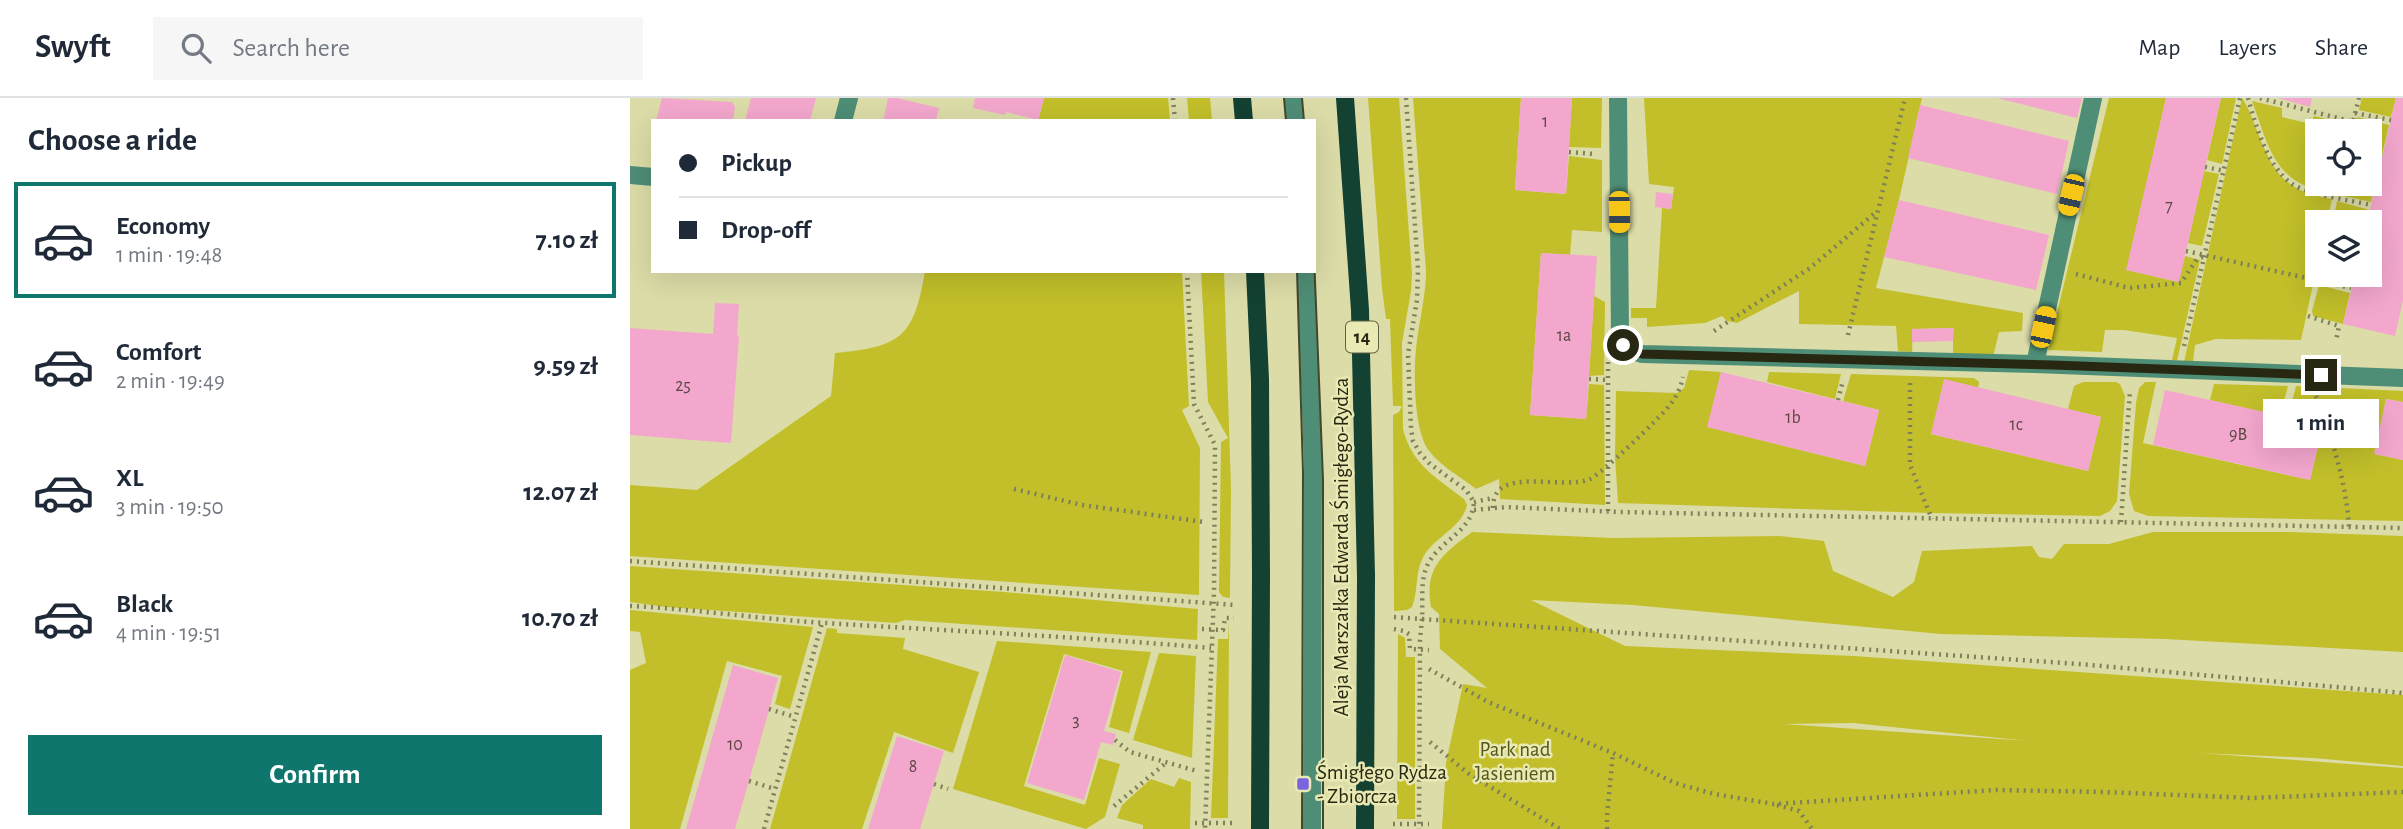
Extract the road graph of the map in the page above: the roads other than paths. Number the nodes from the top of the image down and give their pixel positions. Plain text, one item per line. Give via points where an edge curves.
1 (849, 98) edge
2 (1242, 98) edge
3 (1293, 98) edge
4 (1345, 98) edge
5 (1618, 98) edge
6 (2093, 98) edge
7 (844, 119) edge
8 (1244, 119) edge
9 (1295, 119) edge
10 (630, 175) edge
11 (651, 177) edge
12 (1255, 273) edge
13 (1306, 273) edge
14 (2035, 364) junction
15 (2403, 378) edge
16 (1261, 829) edge
17 (1312, 829) edge
18 (1365, 829) edge

1 - 7 street
2 - 8 main road
3 - 9 street
4 - 18 main road, Aleja Marszałka Edwarda Śmigłego-Rydza / 14, bridge via 1363,378
5 - 14 street via 1623,345 1642,354
6 - 14 street
10 - 11 street
12 - 16 main road, bridge via 1260,394
13 - 17 street via 1313,467
14 - 15 street

